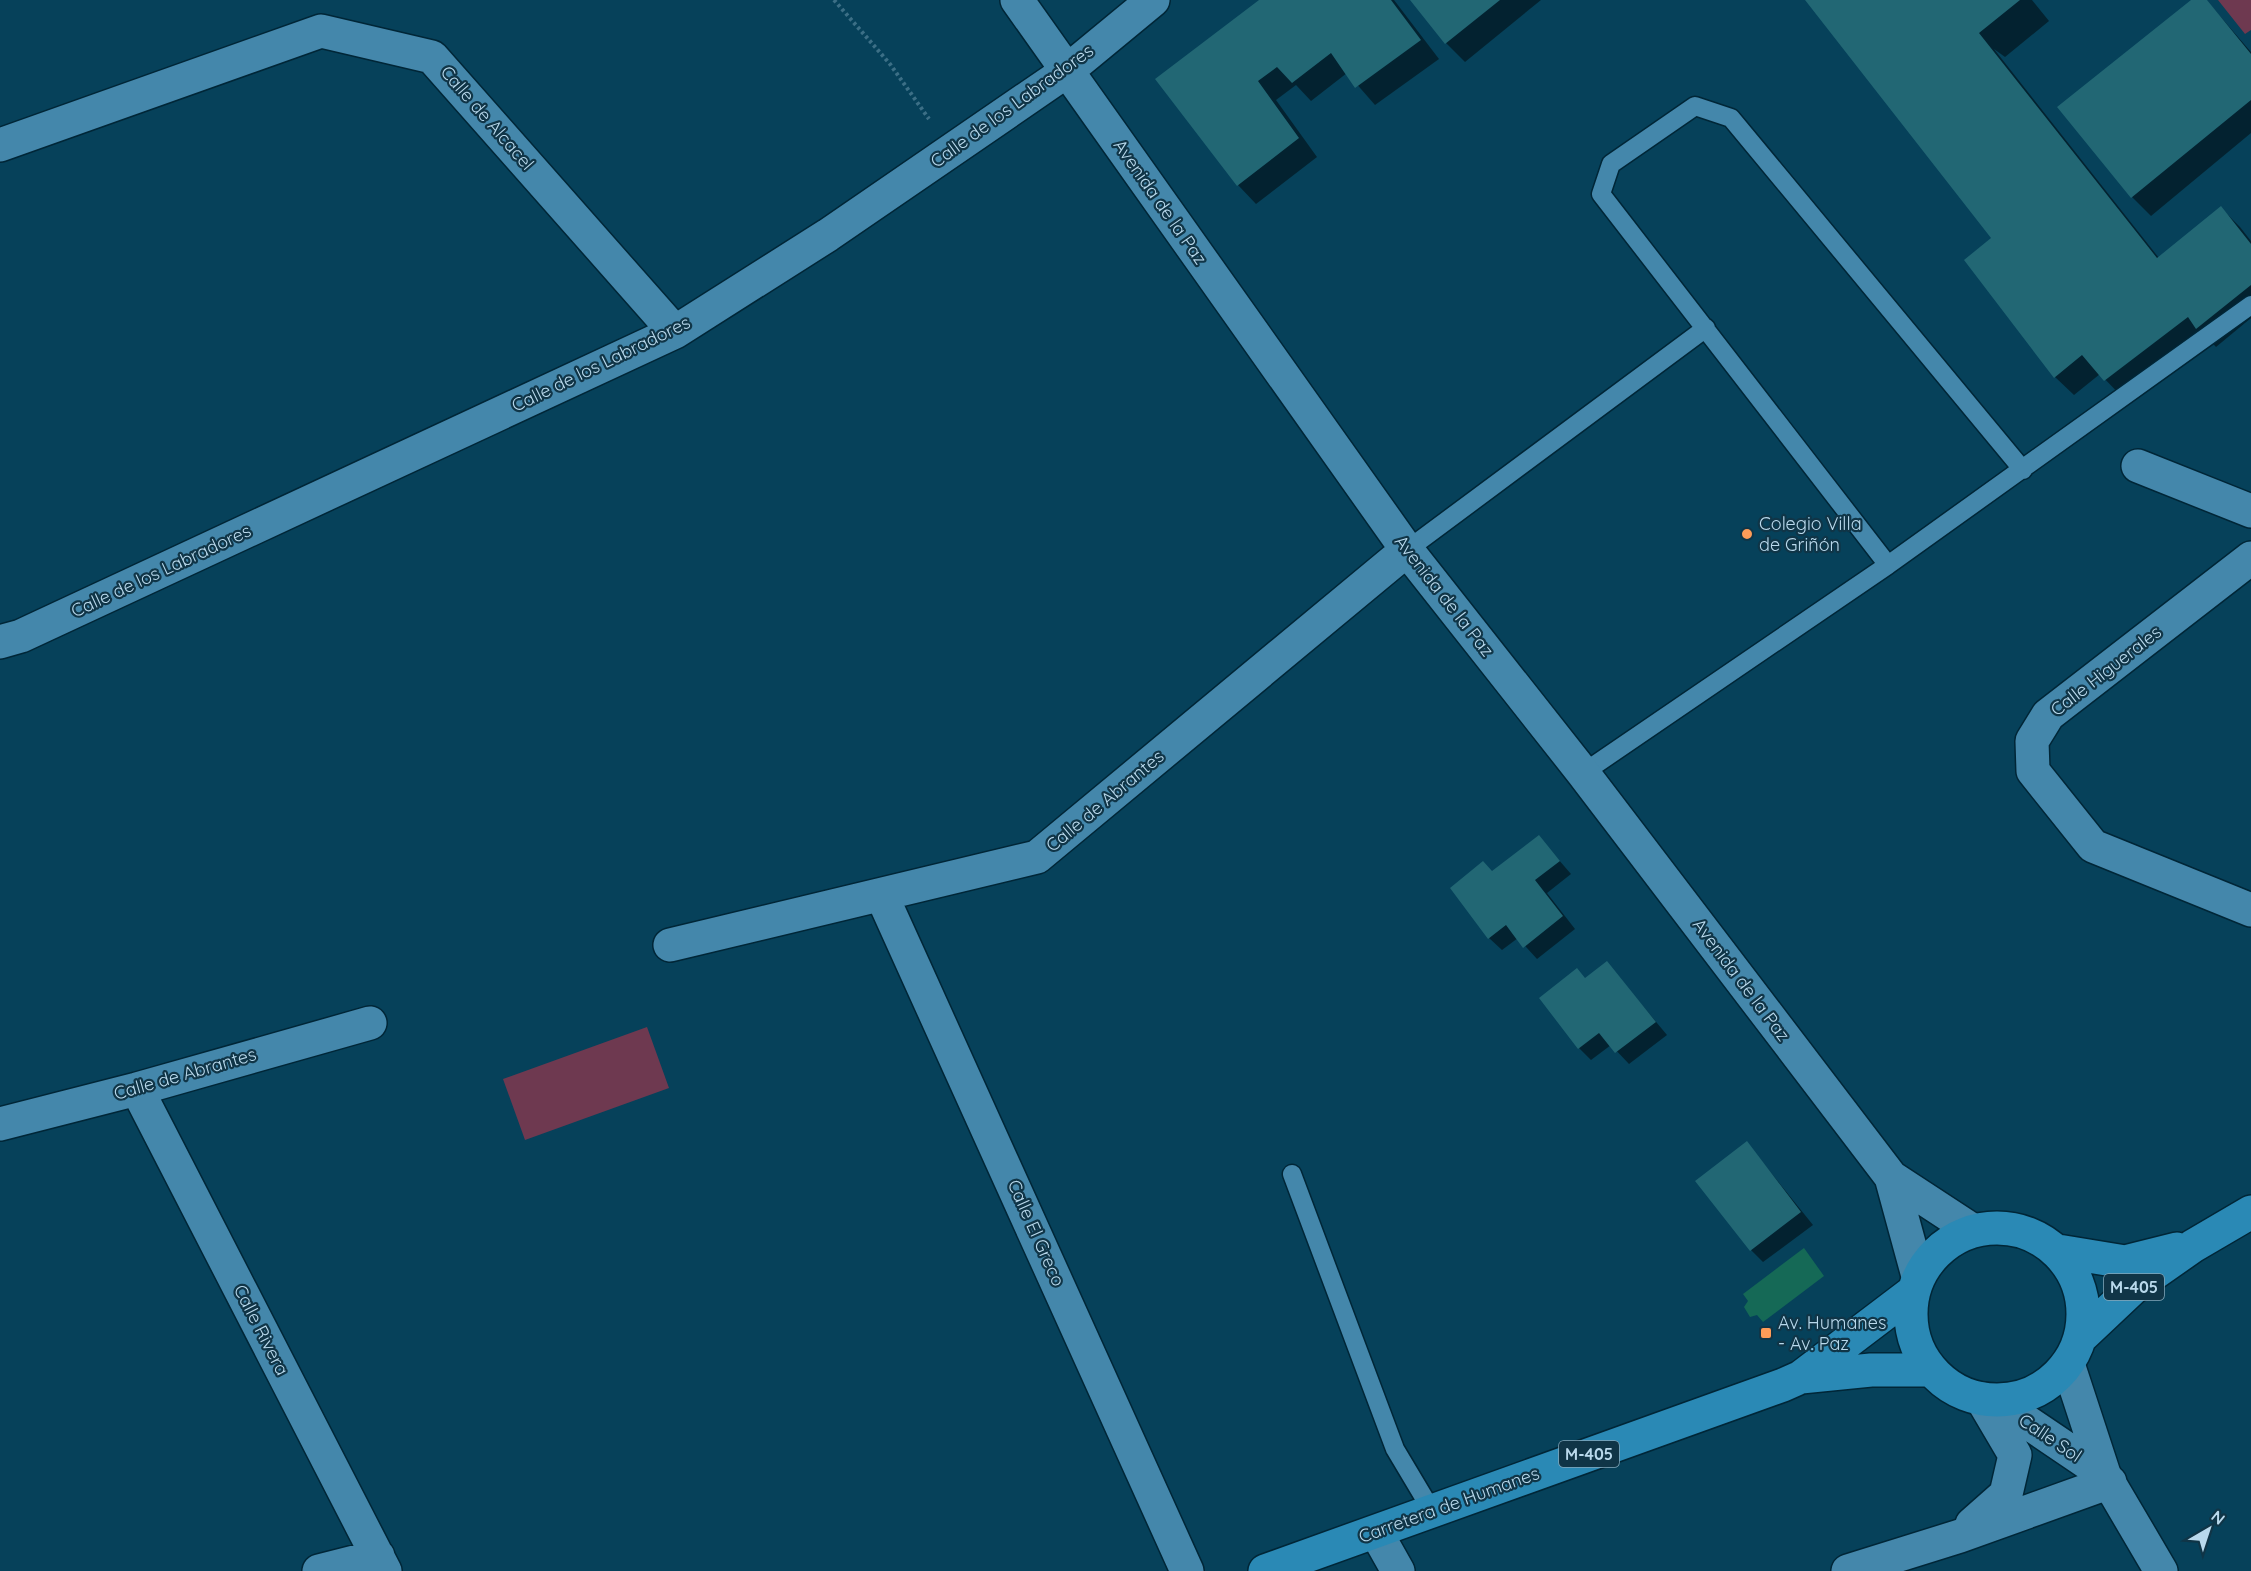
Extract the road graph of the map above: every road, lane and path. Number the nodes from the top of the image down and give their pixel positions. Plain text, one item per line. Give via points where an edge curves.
1 (834, 0) edge
2 (1017, 0) edge
3 (1153, 0) edge
4 (1067, 70) junction
5 (0, 145) edge
6 (951, 150) junction
7 (2251, 306) edge
8 (1706, 328) junction
9 (675, 332) junction
10 (2138, 465) dead end
11 (2023, 470) junction
12 (2251, 511) edge
13 (1407, 550) junction
14 (2251, 558) edge
15 (1888, 565) junction
16 (0, 642) edge
17 (1583, 773) junction
18 (882, 896) junction
19 (2251, 910) edge
20 (670, 945) dead end
21 (370, 1023) dead end
22 (137, 1089) junction
23 (0, 1124) edge
24 (1292, 1174) dead end
25 (1891, 1177) junction
26 (2251, 1212) edge
27 (1972, 1230) junction
28 (2193, 1246) junction
29 (2058, 1251) junction
30 (1916, 1284) junction
31 (2074, 1350) junction
32 (1931, 1370) junction
33 (1801, 1377) junction
34 (1989, 1400) junction
35 (2107, 1478) junction
36 (1432, 1511) junction
37 (1376, 1532) junction
38 (1960, 1536) junction
39 (381, 1564) edge
40 (1293, 1564) edge
41 (319, 1571) edge
42 (1187, 1571) edge
43 (1265, 1571) edge
44 (1398, 1571) edge
45 (1848, 1571) edge
46 (2161, 1571) edge

1 - 6 path via 890,64
2 - 4 street, Avenida de la Paz
3 - 4 street, Calle de los Labradores
4 - 6 street, Calle de los Labradores
4 - 13 street, Avenida de la Paz
5 - 9 street, Calle de Alcacel via 321,31 432,57
6 - 9 street, Calle de los Labradores via 828,235
7 - 11 lane
8 - 11 lane via 1602,194 1611,164 1695,106 1731,118
8 - 13 lane
8 - 15 lane
9 - 16 street, Calle de los Labradores via 21,636
10 - 12 street
11 - 15 lane
13 - 17 street, Avenida de la Paz
13 - 18 street, Calle de Abrantes via 1037,857
14 - 19 street, Calle Higuerales via 2048,715 2032,741 2033,771 2093,846
15 - 17 lane
17 - 25 street, Avenida de la Paz
18 - 20 street, Calle de Abrantes
18 - 42 street, Calle El Greco
21 - 22 street, Calle de Abrantes
22 - 23 street, Calle de Abrantes
22 - 39 street, Calle Rivera
24 - 36 lane via 1395,1449
25 - 27 street, Avenida de la Paz
25 - 30 street, Avenida de la Paz
26 - 28 main road, M-405
27 - 29 main road via 2002,1227 2032,1234
27 - 30 main road via 1950,1240 1932,1256
28 - 29 main road, M-405 via 2125,1262
28 - 31 main road, M-405 via 2133,1288
29 - 31 main road via 2081,1291 2085,1314
30 - 32 main road via 1910,1320 1916,1347
30 - 33 main road, Carretera de Humanes / M-405
31 - 34 main road via 2054,1379 2037,1391 2017,1398
31 - 35 street, Calle Sol
32 - 33 main road, Carretera de Humanes / M-405 via 1871,1370
32 - 34 main road via 1954,1389
33 - 36 main road, Carretera de Humanes / M-405
34 - 35 street, Calle Sol
34 - 38 street via 2015,1455 2006,1494
35 - 38 street
35 - 46 street, Calle Sol
36 - 37 main road, Carretera de Humanes / M-405
37 - 40 main road, Carretera de Humanes / M-405
37 - 44 street
38 - 45 street
39 - 41 street
40 - 43 main road, Carretera de Humanes / M-405

